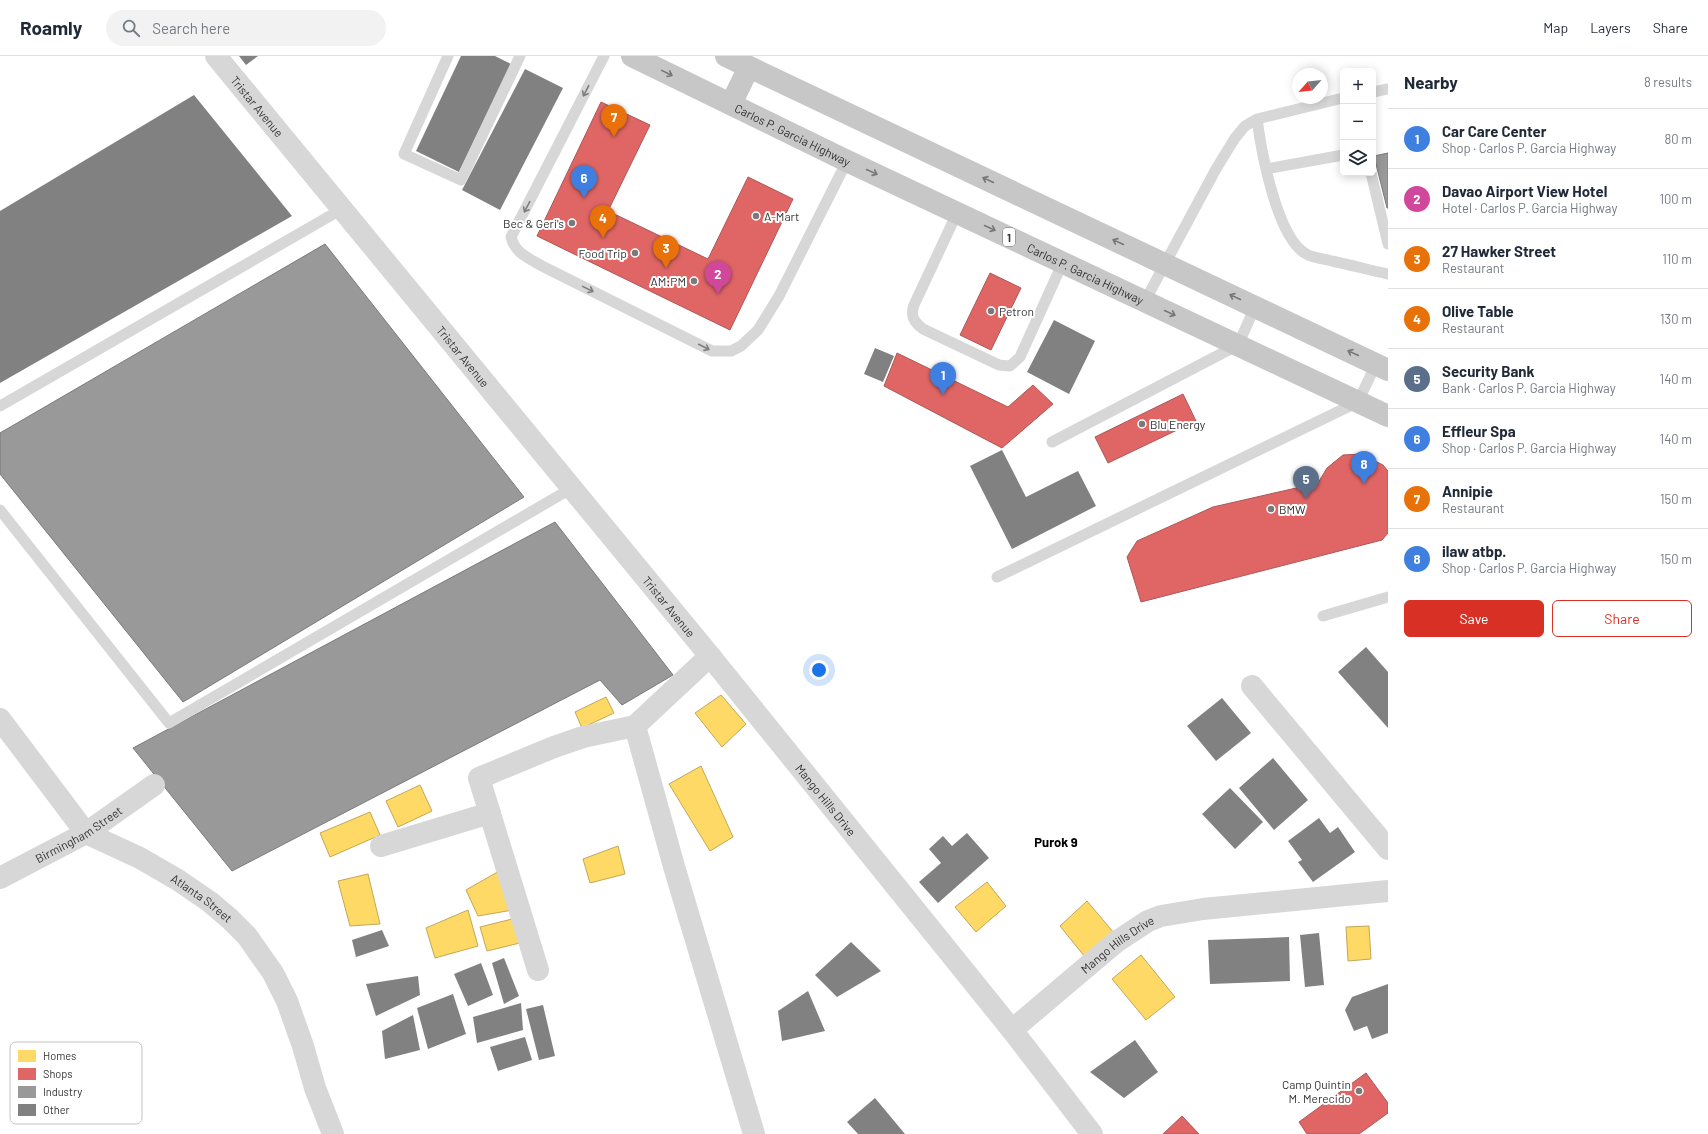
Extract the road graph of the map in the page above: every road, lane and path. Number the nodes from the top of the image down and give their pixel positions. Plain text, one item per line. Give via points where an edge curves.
1 (216, 56) edge
2 (448, 56) edge
3 (520, 56) edge
4 (604, 56) edge
5 (632, 56) edge
6 (726, 56) edge
7 (749, 67) junction
8 (1388, 89) edge
9 (1376, 91) edge
10 (1340, 99) edge
11 (731, 104) junction
12 (1257, 119) junction
13 (1340, 156) edge
14 (847, 160) junction
15 (1266, 169) junction
16 (1372, 176) edge
17 (342, 209) junction
18 (957, 212) junction
19 (1388, 244) edge
20 (1063, 262) junction
21 (1164, 264) junction
22 (1388, 274) edge
23 (1145, 301) junction
24 (1255, 307) junction
25 (1238, 345) junction
26 (1382, 367) edge
27 (1358, 402) junction
28 (0, 406) edge
29 (1388, 416) edge
30 (1052, 442) dead end
31 (572, 488) junction
32 (0, 510) edge
33 (997, 577) dead end
34 (1388, 597) edge
35 (1323, 616) dead end
36 (710, 656) junction
37 (1252, 686) dead end
38 (0, 719) edge
39 (635, 726) junction
40 (154, 785) dead end
41 (490, 813) junction
42 (86, 832) junction
43 (381, 846) dead end
44 (1388, 849) edge
45 (0, 878) edge
46 (1388, 890) edge
47 (538, 970) dead end
48 (1012, 1030) junction
49 (333, 1134) edge
50 (754, 1134) edge
51 (1092, 1134) edge

1 - 17 street, Tristar Avenue
2 - 3 lane via 404,154 461,180
4 -> 14 lane via 511,237 513,244 517,251 542,266 712,351 731,351 741,346 758,330 779,296
5 -> 11 highway, Carlos P. Garcia Highway / 1
6 - 7 highway
7 - 11 highway
21 -> 7 highway
8 - 9 lane
10 - 12 lane
11 - 14 highway, Carlos P. Garcia Highway / 1
12 - 15 lane
12 - 21 lane via 1245,126 1234,138
13 - 15 lane
14 -> 18 highway, Carlos P. Garcia Highway / 1
15 - 22 lane via 1287,233 1308,255
16 - 19 lane
17 - 28 lane
17 - 31 street, Tristar Avenue
18 -> 20 highway, Carlos P. Garcia Highway / 1
18 - 20 lane via 914,305 912,317 923,329 999,365 1010,366 1020,357
20 - 23 highway, Carlos P. Garcia Highway / 1
21 - 23 lane
24 -> 21 highway
23 -> 25 highway, Carlos P. Garcia Highway / 1
24 - 25 lane
26 -> 24 highway
25 - 27 highway, Carlos P. Garcia Highway / 1
25 - 30 lane
26 - 27 lane
27 - 29 highway, Carlos P. Garcia Highway / 1
27 - 33 lane
31 - 32 lane via 169,723
31 - 36 street, Tristar Avenue
34 - 35 lane
36 - 39 street
36 - 48 street, Mango Hills Drive
37 - 44 street
38 - 42 street, Atlanta Street
39 - 41 street via 583,737 479,778
39 - 50 street
40 - 42 street, Birmingham Street
41 - 43 street
41 - 47 street
42 - 45 street, Birmingham Street
42 - 49 street, Atlanta Street via 178,880 230,919 253,930 287,1001
46 - 48 street, Mango Hills Drive via 1203,909 1161,916 1148,921 1116,942
48 - 51 street

